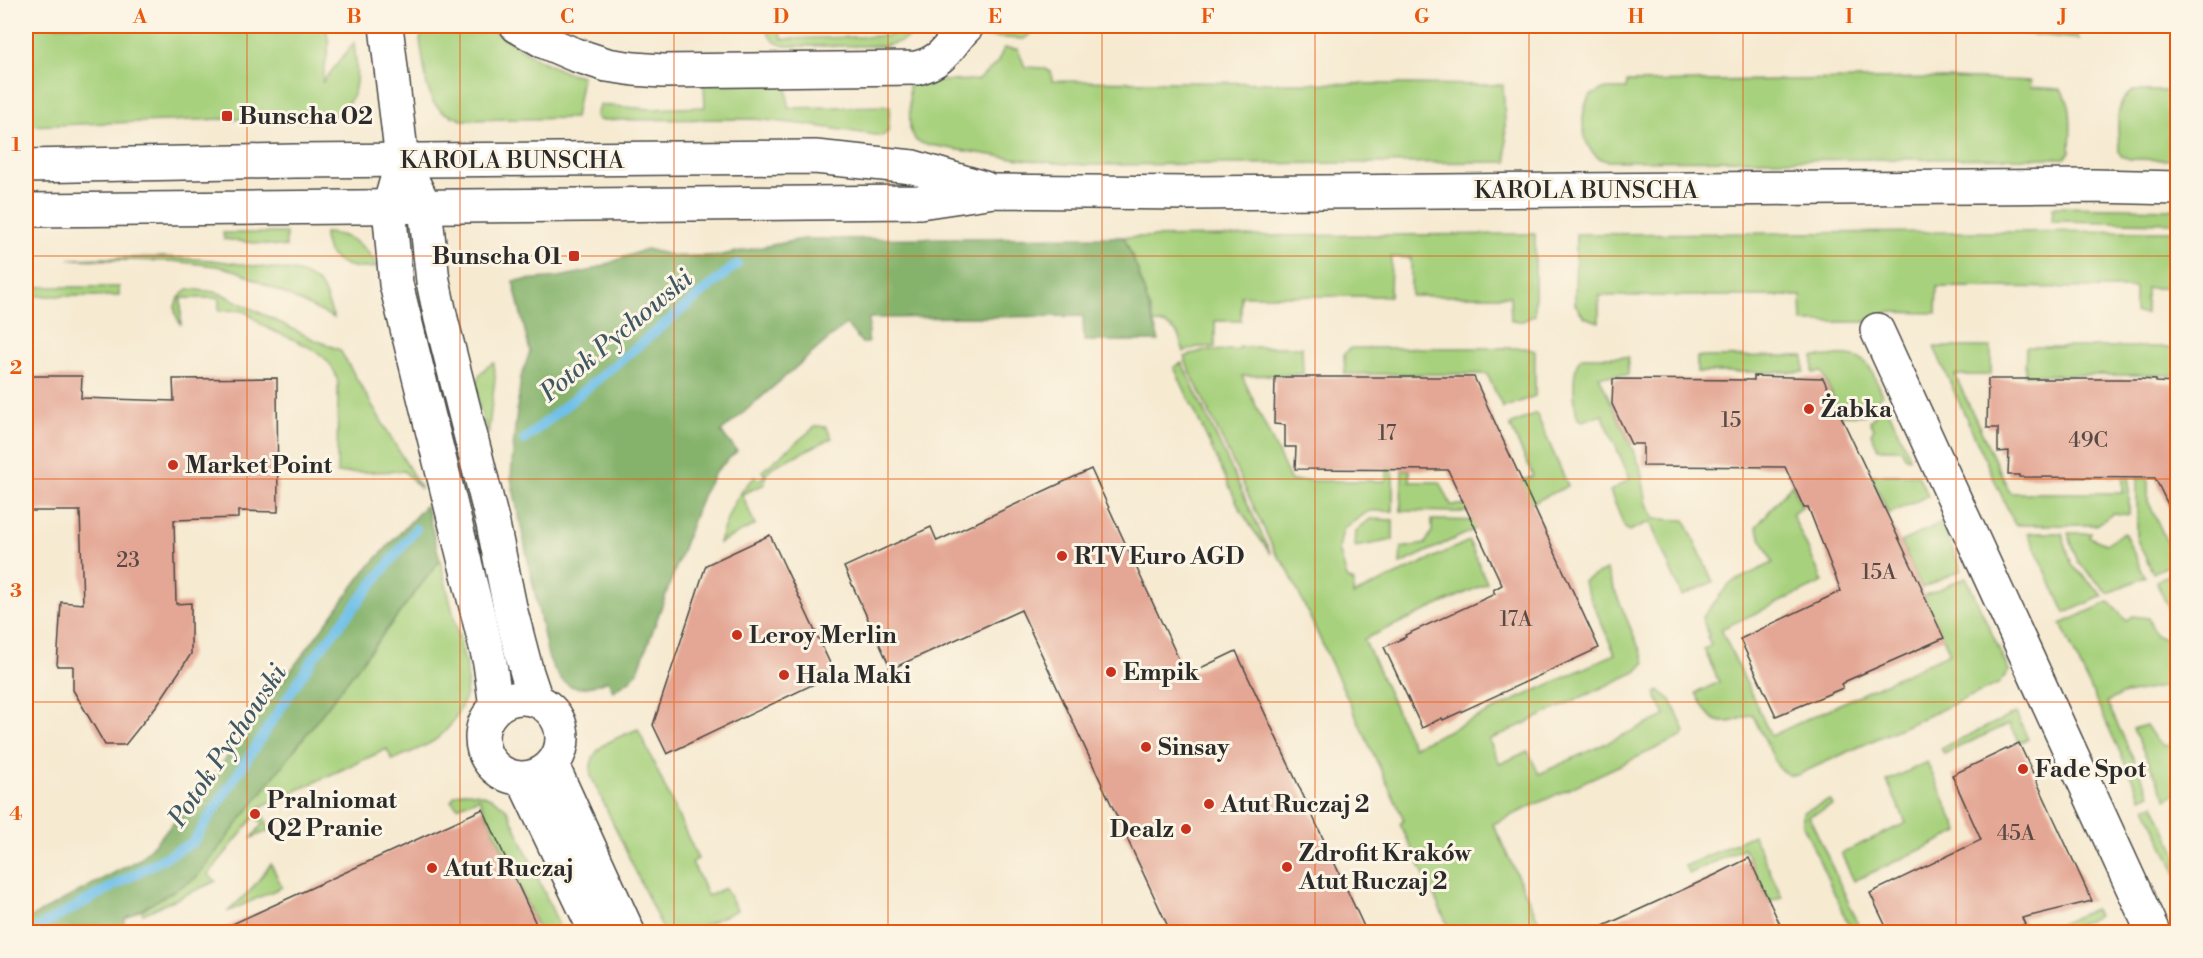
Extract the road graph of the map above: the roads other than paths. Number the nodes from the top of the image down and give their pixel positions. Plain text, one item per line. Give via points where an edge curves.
1 (386, 26) edge
2 (517, 26) edge
3 (967, 26) edge
4 (402, 160) junction
5 (26, 166) edge
6 (2178, 188) edge
7 (994, 191) junction
8 (389, 207) junction
9 (425, 207) junction
10 (26, 210) edge
11 (1877, 330) dead end
12 (536, 700) junction
13 (496, 707) junction
14 (552, 765) junction
15 (523, 779) junction
16 (596, 933) edge
17 (628, 933) edge
18 (2153, 933) edge

1 - 4 main road
2 - 3 main road via 559,49 607,65 662,71 917,68 948,51
4 - 5 main road, KAROLA BUNSCHA
4 - 7 main road, KAROLA BUNSCHA via 815,157 913,167
4 - 8 main road
4 - 9 main road
6 - 7 main road, KAROLA BUNSCHA
7 - 9 main road, KAROLA BUNSCHA via 920,202
8 - 9 main road, KAROLA BUNSCHA
8 - 10 main road, KAROLA BUNSCHA
8 - 13 main road via 396,284 488,652
9 - 12 main road via 441,319 526,673
11 - 18 main road
12 - 13 main road via 517,698
12 - 14 main road via 552,711 561,726 562,747
13 - 15 main road via 482,733 484,751 499,771
14 - 15 main road
14 - 17 main road
15 - 16 main road

